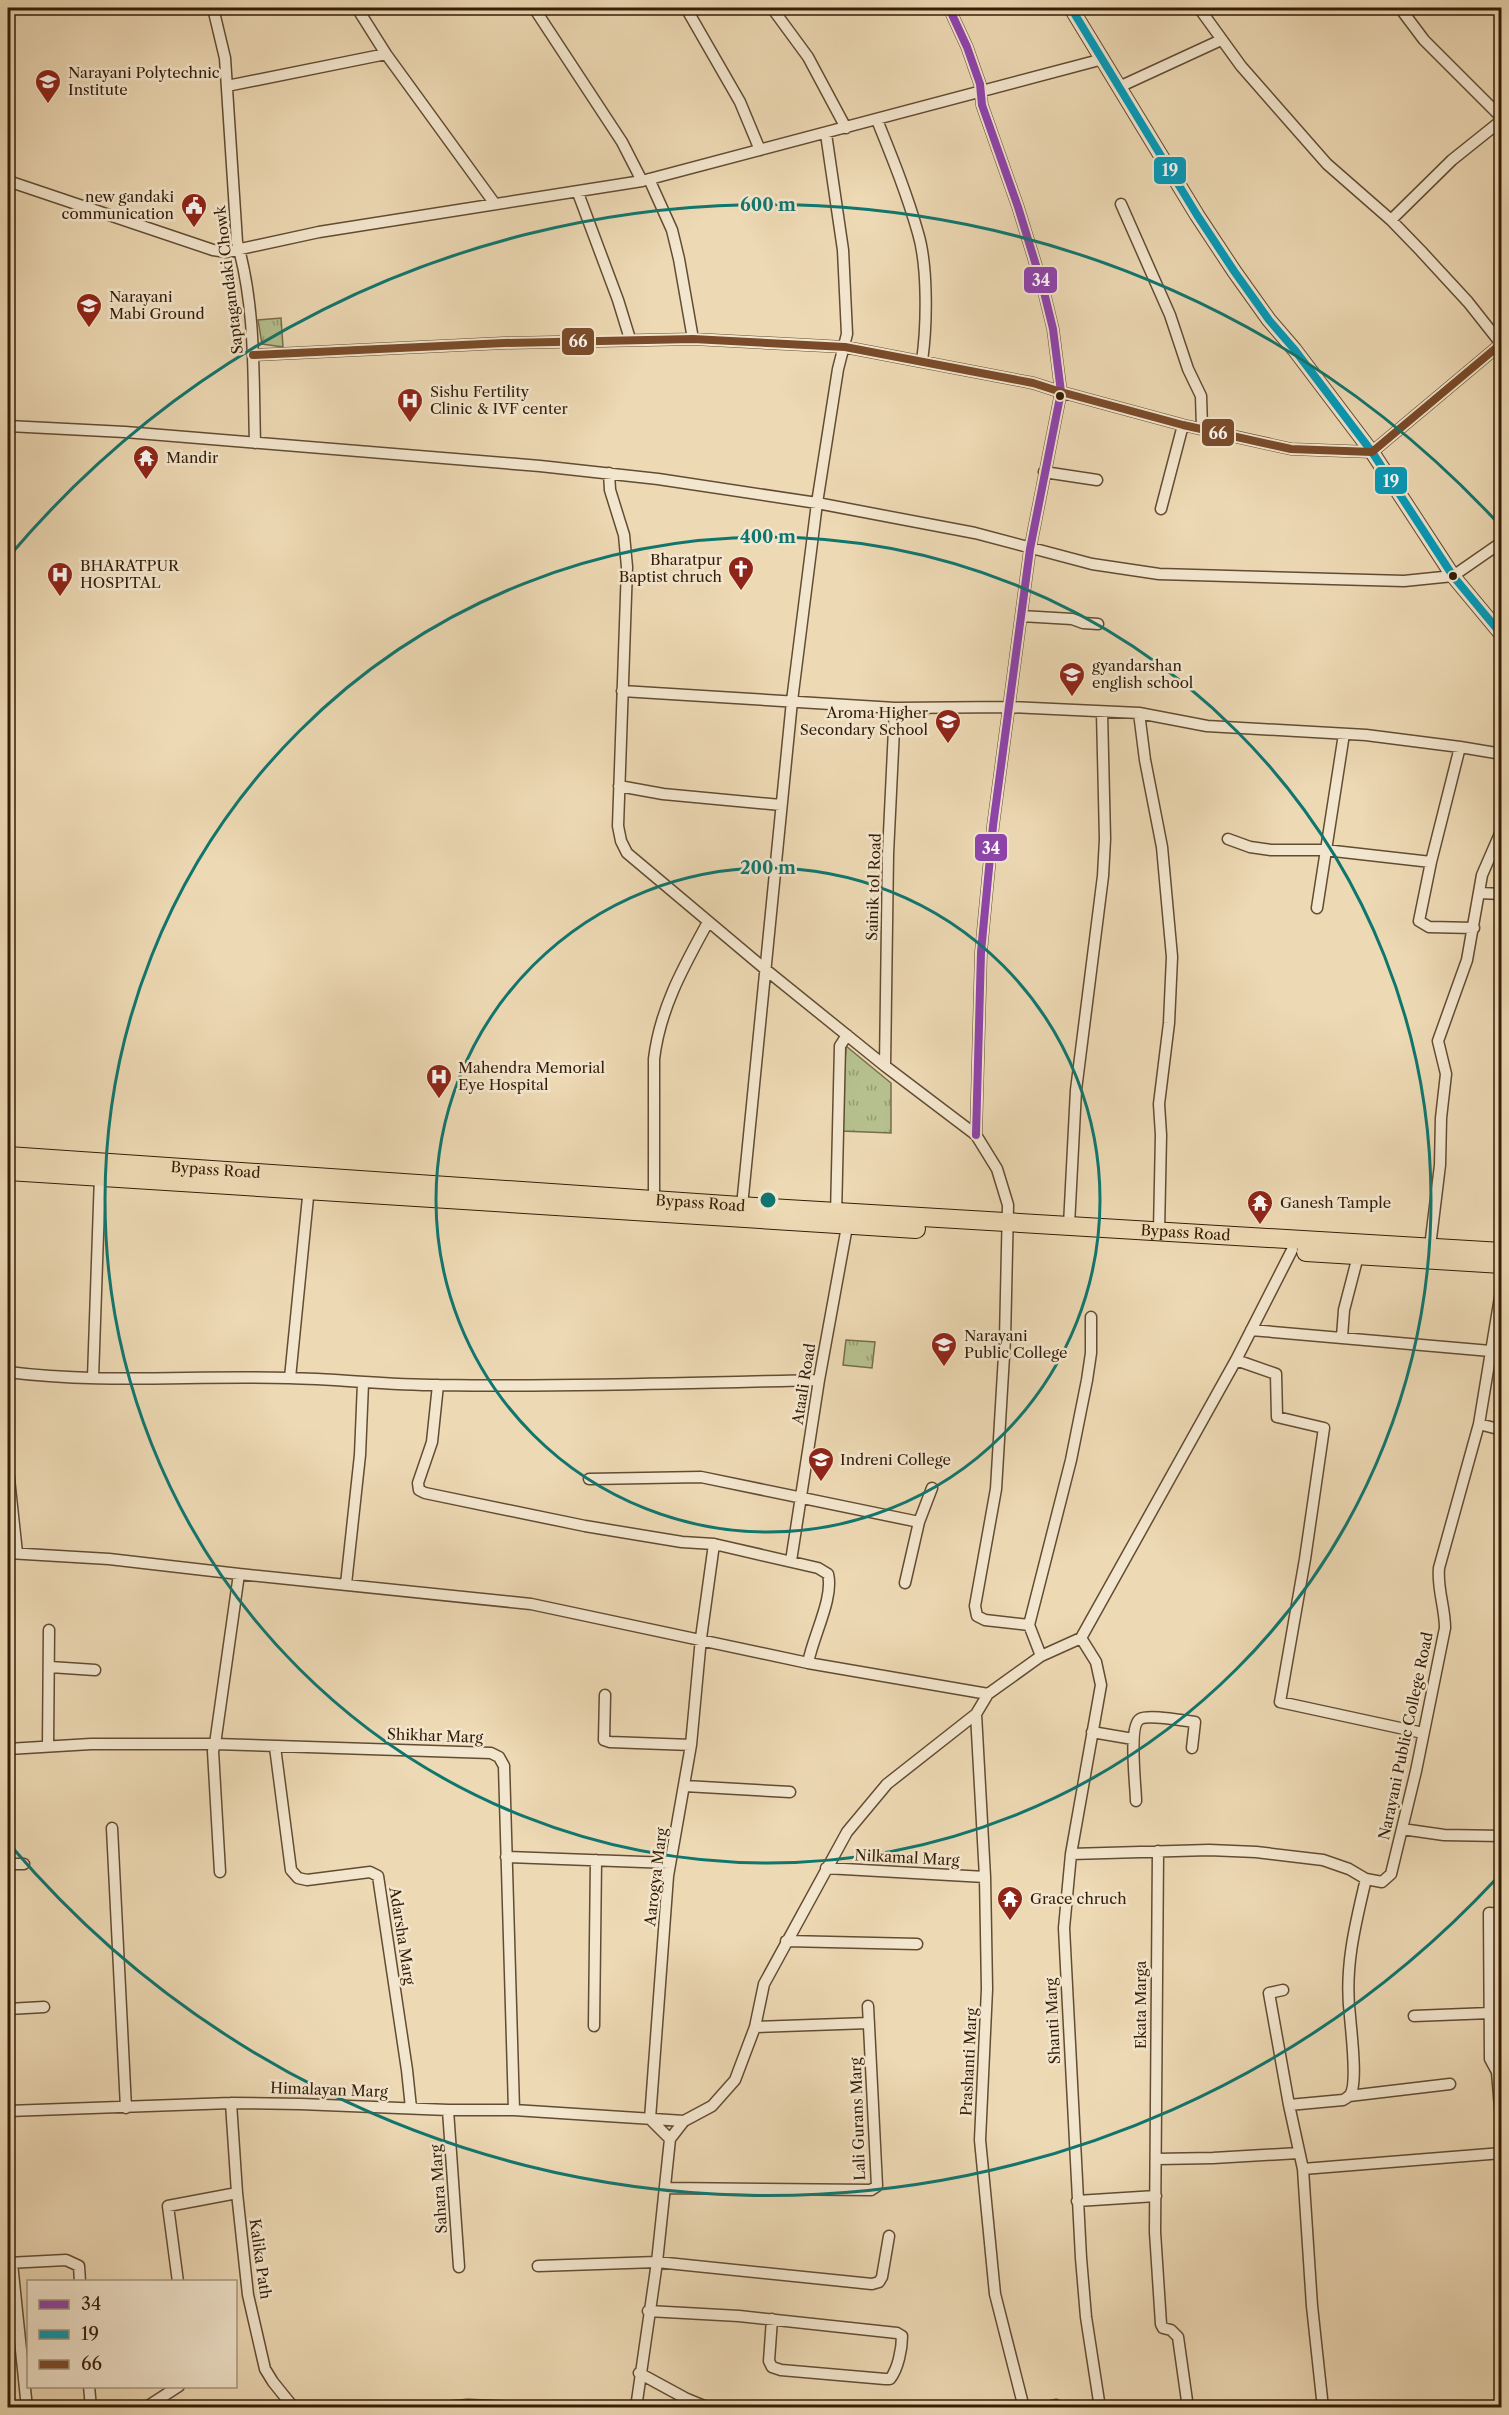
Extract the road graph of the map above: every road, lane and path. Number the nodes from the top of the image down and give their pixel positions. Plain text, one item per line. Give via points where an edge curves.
1 (213, 8) edge
2 (357, 8) edge
3 (534, 8) edge
4 (686, 8) edge
5 (772, 8) edge
6 (949, 8) edge
7 (1071, 8) edge
8 (1199, 8) edge
9 (1400, 8) edge
10 (1221, 40) junction
11 (386, 54) junction
12 (1103, 59) junction
13 (227, 86) junction
14 (1119, 87) junction
15 (981, 90) junction
16 (1502, 119) edge
17 (878, 120) junction
18 (846, 128) junction
19 (826, 134) junction
20 (760, 150) junction
21 (645, 180) junction
22 (8, 181) edge
23 (578, 193) junction
24 (495, 204) junction
25 (1121, 204) dead end
26 (1391, 220) junction
27 (239, 248) junction
28 (630, 339) junction
29 (693, 339) junction
30 (1501, 344) edge
31 (845, 347) junction
32 (253, 355) junction
33 (922, 361) junction
34 (1061, 392) junction
35 (1183, 424) junction
36 (8, 426) edge
37 (1202, 428) junction
38 (255, 443) junction
39 (1372, 452) junction
40 (1044, 472) junction
41 (609, 473) junction
42 (1097, 480) dead end
43 (817, 503) junction
44 (1161, 508) dead end
45 (1502, 542) edge
46 (1030, 549) junction
47 (1453, 576) junction
48 (1021, 616) junction
49 (1098, 624) dead end
50 (1502, 635) edge
51 (622, 691) junction
52 (792, 702) junction
53 (1008, 706) junction
54 (895, 708) junction
55 (1102, 712) junction
56 (1139, 713) junction
57 (1344, 734) junction
58 (1460, 747) junction
59 (1502, 754) edge
60 (619, 786) junction
61 (781, 805) junction
62 (1502, 829) edge
63 (1228, 839) dead end
64 (1325, 850) junction
65 (1431, 862) junction
66 (1479, 893) junction
67 (1502, 894) edge
68 (1317, 908) dead end
69 (708, 922) junction
70 (1474, 928) junction
71 (765, 969) junction
72 (847, 1035) junction
73 (885, 1066) junction
74 (976, 1135) junction
75 (8, 1156) edge
76 (8, 1171) edge
77 (100, 1176) junction
78 (309, 1184) junction
79 (511, 1198) junction
80 (654, 1200) junction
81 (742, 1206) junction
82 (842, 1219) junction
83 (1069, 1225) junction
84 (1008, 1227) junction
85 (1159, 1231) junction
86 (1430, 1247) junction
87 (1292, 1250) junction
88 (1502, 1252) edge
89 (1358, 1256) junction
90 (1502, 1264) edge
91 (1502, 1285) edge
92 (1091, 1317) dead end
93 (1251, 1330) junction
94 (1342, 1337) junction
95 (1497, 1351) edge
96 (1236, 1360) junction
97 (8, 1372) edge
98 (93, 1378) junction
99 (290, 1378) junction
100 (819, 1380) junction
101 (363, 1383) junction
102 (438, 1385) junction
103 (1479, 1424) junction
104 (1502, 1430) edge
105 (8, 1469) edge
106 (589, 1479) dead end
107 (932, 1488) dead end
108 (802, 1497) junction
109 (920, 1522) junction
110 (714, 1544) junction
111 (12, 1553) edge
112 (791, 1561) junction
113 (239, 1574) junction
114 (905, 1583) dead end
115 (346, 1584) junction
116 (1029, 1625) junction
117 (49, 1630) dead end
118 (701, 1638) junction
119 (1081, 1638) junction
120 (1041, 1656) junction
121 (808, 1663) junction
122 (50, 1667) junction
123 (95, 1670) dead end
124 (988, 1694) junction
125 (605, 1695) dead end
126 (976, 1714) junction
127 (1092, 1732) junction
128 (1423, 1733) junction
129 (1133, 1739) junction
130 (215, 1744) junction
131 (691, 1745) junction
132 (48, 1746) junction
133 (275, 1748) junction
134 (1192, 1748) dead end
135 (8, 1749) edge
136 (685, 1786) junction
137 (790, 1792) dead end
138 (1136, 1802) dead end
139 (112, 1828) dead end
140 (1402, 1829) junction
141 (1502, 1836) edge
142 (1158, 1851) junction
143 (1071, 1854) junction
144 (506, 1857) junction
145 (596, 1860) junction
146 (670, 1863) junction
147 (8, 1864) edge
148 (24, 1864) dead end
149 (826, 1868) junction
150 (219, 1872) dead end
151 (985, 1877) junction
152 (1365, 1879) junction
153 (1502, 1914) edge
154 (786, 1941) junction
155 (917, 1944) dead end
156 (1283, 1990) dead end
157 (868, 2006) dead end
158 (44, 2007) dead end
159 (8, 2009) edge
160 (1490, 2013) junction
161 (1414, 2016) dead end
162 (869, 2023) junction
163 (594, 2026) dead end
164 (755, 2026) junction
165 (1497, 2064) edge
166 (1450, 2084) dead end
167 (1349, 2096) junction
168 (231, 2103) junction
169 (1289, 2105) junction
170 (126, 2108) junction
171 (411, 2108) junction
172 (448, 2110) junction
173 (514, 2110) junction
174 (8, 2111) edge
175 (650, 2119) junction
176 (684, 2121) junction
177 (1502, 2132) edge
178 (670, 2139) junction
179 (1299, 2152) junction
180 (1502, 2153) edge
181 (1157, 2159) junction
182 (1303, 2169) junction
183 (665, 2188) junction
184 (237, 2193) junction
185 (1156, 2196) junction
186 (1077, 2201) junction
187 (888, 2236) dead end
188 (657, 2262) junction
189 (10, 2263) edge
190 (459, 2266) dead end
191 (538, 2266) dead end
192 (80, 2280) edge
193 (178, 2280) edge
194 (648, 2311) junction
195 (772, 2319) junction
196 (639, 2373) junction
197 (89, 2388) edge
198 (176, 2388) edge
199 (1056, 2405) dead end
200 (27, 2408) edge
201 (91, 2408) edge
202 (145, 2408) edge
203 (294, 2408) edge
204 (433, 2408) edge
205 (539, 2408) edge
206 (636, 2408) edge
207 (708, 2408) edge
208 (1024, 2408) edge
209 (1044, 2408) edge
210 (1100, 2408) edge
211 (1188, 2408) edge
212 (1323, 2408) edge

1 - 13 street, Saptagandaki Chowk
2 - 11 street
3 - 21 street
4 - 20 street via 740,102
5 - 18 street via 808,57
6 - 15 street
7 - 12 street
8 - 10 street
9 - 16 street via 1424,40
10 - 14 street
10 - 26 street via 1327,164
11 - 13 street
11 - 24 street
12 - 14 street
12 - 15 street
13 - 27 street, Saptagandaki Chowk
14 - 39 street via 1234,271
15 - 17 street
15 - 34 street via 982,105 1018,207 1053,329
16 - 26 street via 1452,160
17 - 18 street
17 - 33 street via 919,234 924,263
18 - 19 street
19 - 20 street
19 - 31 street via 843,250
20 - 21 street
21 - 23 street
21 - 29 street via 672,230
22 - 27 street via 213,250 227,252
23 - 24 street
23 - 28 street
24 - 27 street
25 - 37 street via 1201,396
26 - 30 street via 1468,302
27 - 32 street, Saptagandaki Chowk via 249,297
28 - 29 street
28 - 32 street
29 - 31 street
30 - 39 street
31 - 33 street
31 - 43 street via 838,369
32 - 38 street, Saptagandaki Chowk
33 - 34 street
34 - 35 street
34 - 40 street
35 - 37 street
35 - 44 street
36 - 38 street
37 - 39 street via 1291,449
38 - 41 street
39 - 47 street
40 - 42 street
40 - 46 street
41 - 43 street
41 - 51 street via 610,490 624,535 627,567
43 - 46 street via 975,533
43 - 52 street
45 - 47 street
46 - 47 street via 1092,564 1160,574 1404,581
46 - 48 street
47 - 50 street
48 - 49 street
48 - 53 street
51 - 52 street
51 - 60 street
52 - 54 street
52 - 61 street
53 - 54 street
53 - 55 street
53 - 74 street via 982,941
54 - 73 street, Sainik tol Road
55 - 56 street
55 - 83 street via 1103,876 1076,1090
56 - 57 street via 1207,726
56 - 85 street via 1162,847 1172,957 1159,1104
57 - 58 street
57 - 64 street
58 - 59 street
58 - 65 street
60 - 61 street
60 - 69 street via 618,826 627,853
61 - 71 street
62 - 66 street via 1482,874
63 - 64 street via 1271,850
64 - 65 street
64 - 68 street
65 - 70 street via 1419,921 1429,927
66 - 67 street
66 - 70 street
69 - 71 street
69 - 80 street via 676,981 656,1040
70 - 86 street via 1467,960 1438,1041 1446,1074
71 - 72 street
71 - 81 street
72 - 73 street
72 - 82 street, Ataali Road via 840,1046
73 - 74 street
74 - 84 street via 1004,1188
75 - 78 highway, Bypass Road
76 - 77 highway, Bypass Road
77 - 78 highway, Bypass Road
77 - 98 street
78 - 79 highway, Bypass Road
78 - 99 street
79 - 80 highway, Bypass Road
79 - 82 highway, Bypass Road
80 - 81 highway, Bypass Road
81 - 82 highway, Bypass Road
82 - 84 highway, Bypass Road
82 - 100 street, Ataali Road
83 - 84 highway, Bypass Road
83 - 85 highway, Bypass Road
84 - 87 highway, Bypass Road
84 - 116 street via 996,1489 975,1606 977,1616 985,1620
85 - 86 highway, Bypass Road
86 - 88 highway, Bypass Road
87 - 89 highway, Bypass Road
87 - 93 street
89 - 90 highway, Bypass Road
89 - 94 street via 1344,1310
91 - 95 street, Narayani Public College Road
92 - 116 street via 1091,1353 1071,1460
93 - 94 street
93 - 96 street
94 - 95 street
95 - 103 street, Narayani Public College Road
96 - 119 street
96 - 128 street via 1276,1374 1277,1417 1324,1428 1280,1702
97 - 98 street
98 - 99 street
99 - 101 street
100 - 102 street
100 - 108 street, Ataali Road
101 - 102 street
101 - 115 street via 360,1455
102 - 110 street via 432,1442 419,1490 585,1526
103 - 104 street
103 - 128 street, Narayani Public College Road via 1439,1568 1445,1628
105 - 111 street
106 - 108 street via 701,1477
107 - 109 street
108 - 109 street
108 - 112 street, Ataali Road
109 - 114 street
110 - 112 street
110 - 118 street, Aarogya Marg
111 - 113 street
112 - 121 street via 828,1574 831,1586
113 - 115 street
113 - 130 street
115 - 118 street via 531,1604
116 - 120 street
117 - 122 street
118 - 121 street
118 - 131 street, Aarogya Marg
119 - 120 street
119 - 127 street, Shanti Marg via 1096,1662 1101,1685
120 - 124 street
121 - 124 street
122 - 123 street
122 - 132 street
124 - 126 street
125 - 131 street via 604,1740
126 - 149 street via 887,1784 848,1832
126 - 151 street, Prashanti Marg
127 - 129 street
127 - 143 street, Shanti Marg
128 - 140 street, Narayani Public College Road
129 - 134 street via 1135,1724 1142,1718 1195,1722
129 - 138 street
130 - 132 street, Shikhar Marg
130 - 133 street, Shikhar Marg
130 - 150 street
131 - 136 street, Aarogya Marg
132 - 135 street, Shikhar Marg
133 - 144 street, Shikhar Marg via 491,1753 504,1766
133 - 171 street, Adarsha Marg via 291,1870 298,1878 307,1880 370,1872 378,1876
136 - 137 street
136 - 146 street, Aarogya Marg
139 - 170 street
140 - 141 street via 1444,1835
140 - 152 street, Narayani Public College Road via 1391,1874 1382,1882
142 - 143 street
142 - 152 street via 1256,1852 1323,1860
142 - 181 street, Ekata Marga
143 - 186 street, Shanti Marg via 1064,1928
144 - 145 street
144 - 173 street, Shikhar Marg
145 - 146 street
145 - 163 street
146 - 175 street, Aarogya Marg
147 - 148 street
149 - 151 street, Nilkamal Marg
149 - 154 street
151 - 208 street, Prashanti Marg via 987,1989 980,2140 995,2294
152 - 167 street via 1351,1938 1347,1990 1353,2040 1353,2087
153 - 160 street via 1489,1913
154 - 155 street
154 - 164 street via 764,1984
156 - 169 street via 1269,1993
157 - 162 street
158 - 159 street
160 - 161 street
160 - 165 street
162 - 164 street
162 - 183 street, Lali Gurans Marg via 877,2186 871,2190
164 - 176 street via 735,2080 712,2106
165 - 177 street
166 - 167 street
167 - 169 street via 1343,2100
168 - 170 street, Himalayan Marg
168 - 171 street, Himalayan Marg
168 - 184 street, Kalika Path
169 - 179 street
170 - 174 street, Himalayan Marg
171 - 172 street, Himalayan Marg
172 - 173 street, Himalayan Marg
172 - 190 street, Sahara Marg
173 - 175 street, Himalayan Marg
175 - 176 street, Himalayan Marg
175 - 178 street
176 - 178 street
178 - 183 street
179 - 181 street
179 - 182 street
180 - 182 street
181 - 185 street, Ekata Marga
182 - 212 street
183 - 188 street
184 - 193 street via 168,2206
184 - 203 street, Kalika Path via 248,2295 265,2369
185 - 186 street
185 - 211 street, Ekata Marga via 1155,2259 1161,2324 1178,2337
186 - 210 street, Shanti Marg via 1086,2318
187 - 188 street via 882,2277 872,2284
188 - 191 street
188 - 194 street
189 - 192 street via 66,2260 79,2266
189 - 200 street
194 - 195 street
194 - 196 street
195 - 195 street via 897,2333 902,2336 902,2343 894,2374 885,2379 772,2367
196 - 206 street
196 - 207 street
197 - 201 street
198 - 202 street
199 - 209 street
204 - 205 street

